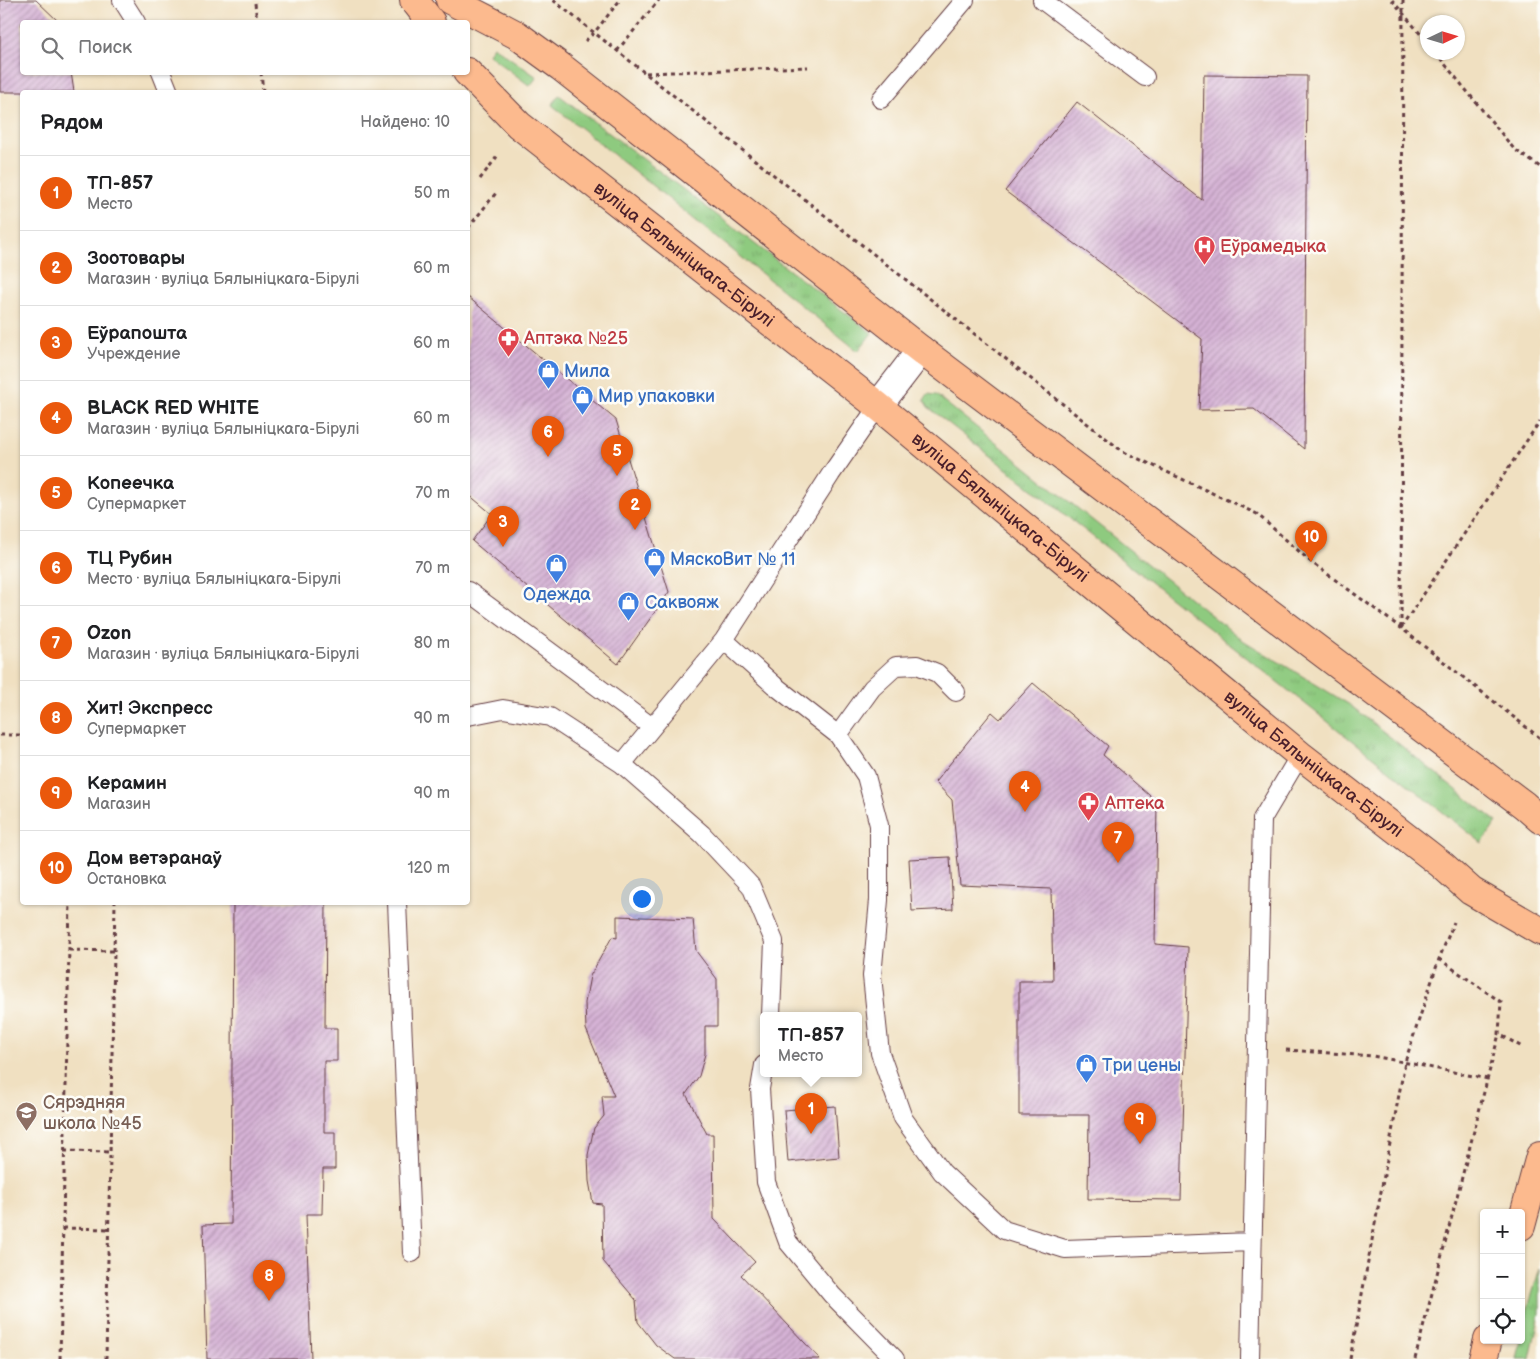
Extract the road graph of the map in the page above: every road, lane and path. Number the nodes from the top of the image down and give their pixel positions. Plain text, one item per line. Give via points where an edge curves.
1 (122, 0) edge
2 (414, 0) edge
3 (450, 0) edge
4 (553, 0) edge
5 (620, 0) edge
6 (659, 0) edge
7 (965, 0) edge
8 (1042, 0) edge
9 (1392, 0) edge
10 (1403, 0) edge
11 (256, 3) dead end
12 (1402, 12) junction
13 (135, 20) edge
14 (257, 20) edge
15 (429, 20) edge
16 (594, 33) junction
17 (1420, 33) edge
18 (617, 51) junction
19 (1442, 60) edge
20 (808, 67) dead end
21 (645, 73) junction
22 (470, 74) edge
23 (163, 75) edge
24 (261, 75) edge
25 (1144, 77) dead end
26 (168, 90) edge
27 (263, 90) edge
28 (882, 99) dead end
29 (503, 148) dead end
30 (1540, 167) edge
31 (480, 179) dead end
32 (496, 193) dead end
33 (470, 226) edge
34 (921, 350) junction
35 (878, 406) junction
36 (1540, 421) edge
37 (470, 591) edge
38 (1401, 628) junction
39 (724, 640) junction
40 (956, 692) dead end
41 (470, 716) edge
42 (652, 727) junction
43 (0, 735) edge
44 (20, 735) edge
45 (838, 735) junction
46 (1540, 738) edge
47 (1300, 755) junction
48 (622, 764) junction
49 (1540, 819) edge
50 (70, 905) edge
51 (115, 905) edge
52 (397, 905) edge
53 (1458, 914) dead end
54 (1540, 931) edge
55 (69, 950) junction
56 (114, 950) junction
57 (1440, 959) junction
58 (771, 1012) edge
59 (1499, 1034) junction
60 (1522, 1047) dead end
61 (1256, 1048) junction
62 (1405, 1062) junction
63 (762, 1077) edge
64 (1488, 1079) junction
65 (64, 1151) junction
66 (110, 1152) junction
67 (1540, 1156) edge
68 (1525, 1211) edge
69 (63, 1228) junction
70 (109, 1230) junction
71 (1252, 1242) junction
72 (412, 1253) dead end
73 (1487, 1344) edge
74 (60, 1359) edge
75 (106, 1359) edge
76 (895, 1359) edge
77 (1250, 1359) edge
78 (1350, 1359) edge
79 (1415, 1359) edge
80 (1483, 1359) edge

1 - 13 lane
2 - 15 main road
3 - 34 main road via 517,35 561,67
4 - 16 path
5 - 16 path
6 - 18 path
7 - 28 lane
8 - 25 lane
9 - 12 path
10 - 12 path
11 - 14 path
12 - 17 path
12 - 38 path
16 - 18 path
18 - 21 path
19 - 30 path via 1514,149
20 - 21 path
21 - 38 path via 1122,451 1257,514 1311,562
22 - 35 main road, вуліца Бялыніцкага-Бірулі via 519,125
23 - 26 lane
24 - 27 path
29 - 31 path
32 - 33 path
34 - 35 street
34 - 49 main road
35 - 39 lane
35 - 47 main road, вуліца Бялыніцкага-Бірулі
36 - 38 path
37 - 42 lane
38 - 46 path
39 - 42 lane
39 - 45 lane via 774,685
40 - 45 lane via 937,673 917,664 896,666 872,688
41 - 48 lane via 503,709 550,717
42 - 48 lane
43 - 44 path
45 - 71 lane via 866,776 879,825 879,900 872,976 880,1053 903,1118 942,1172 1004,1230 1065,1249
47 - 54 main road, вуліца Бялыніцкага-Бірулі via 1472,891
47 - 61 lane via 1262,819
48 - 58 lane via 702,834 751,886 774,941
50 - 55 path
51 - 56 path
52 - 72 lane
53 - 57 path
55 - 56 path
55 - 65 path
56 - 66 path
57 - 59 path via 1501,1002
57 - 62 path
59 - 60 path
59 - 64 path
61 - 62 path via 1372,1056
61 - 71 lane
62 - 64 path
62 - 78 path
63 - 76 lane via 766,1182 788,1242 832,1295
64 - 79 path
65 - 66 path
65 - 69 path
66 - 70 path
67 - 68 main road
69 - 70 path
69 - 74 path
70 - 75 path
71 - 77 lane
73 - 80 main road

